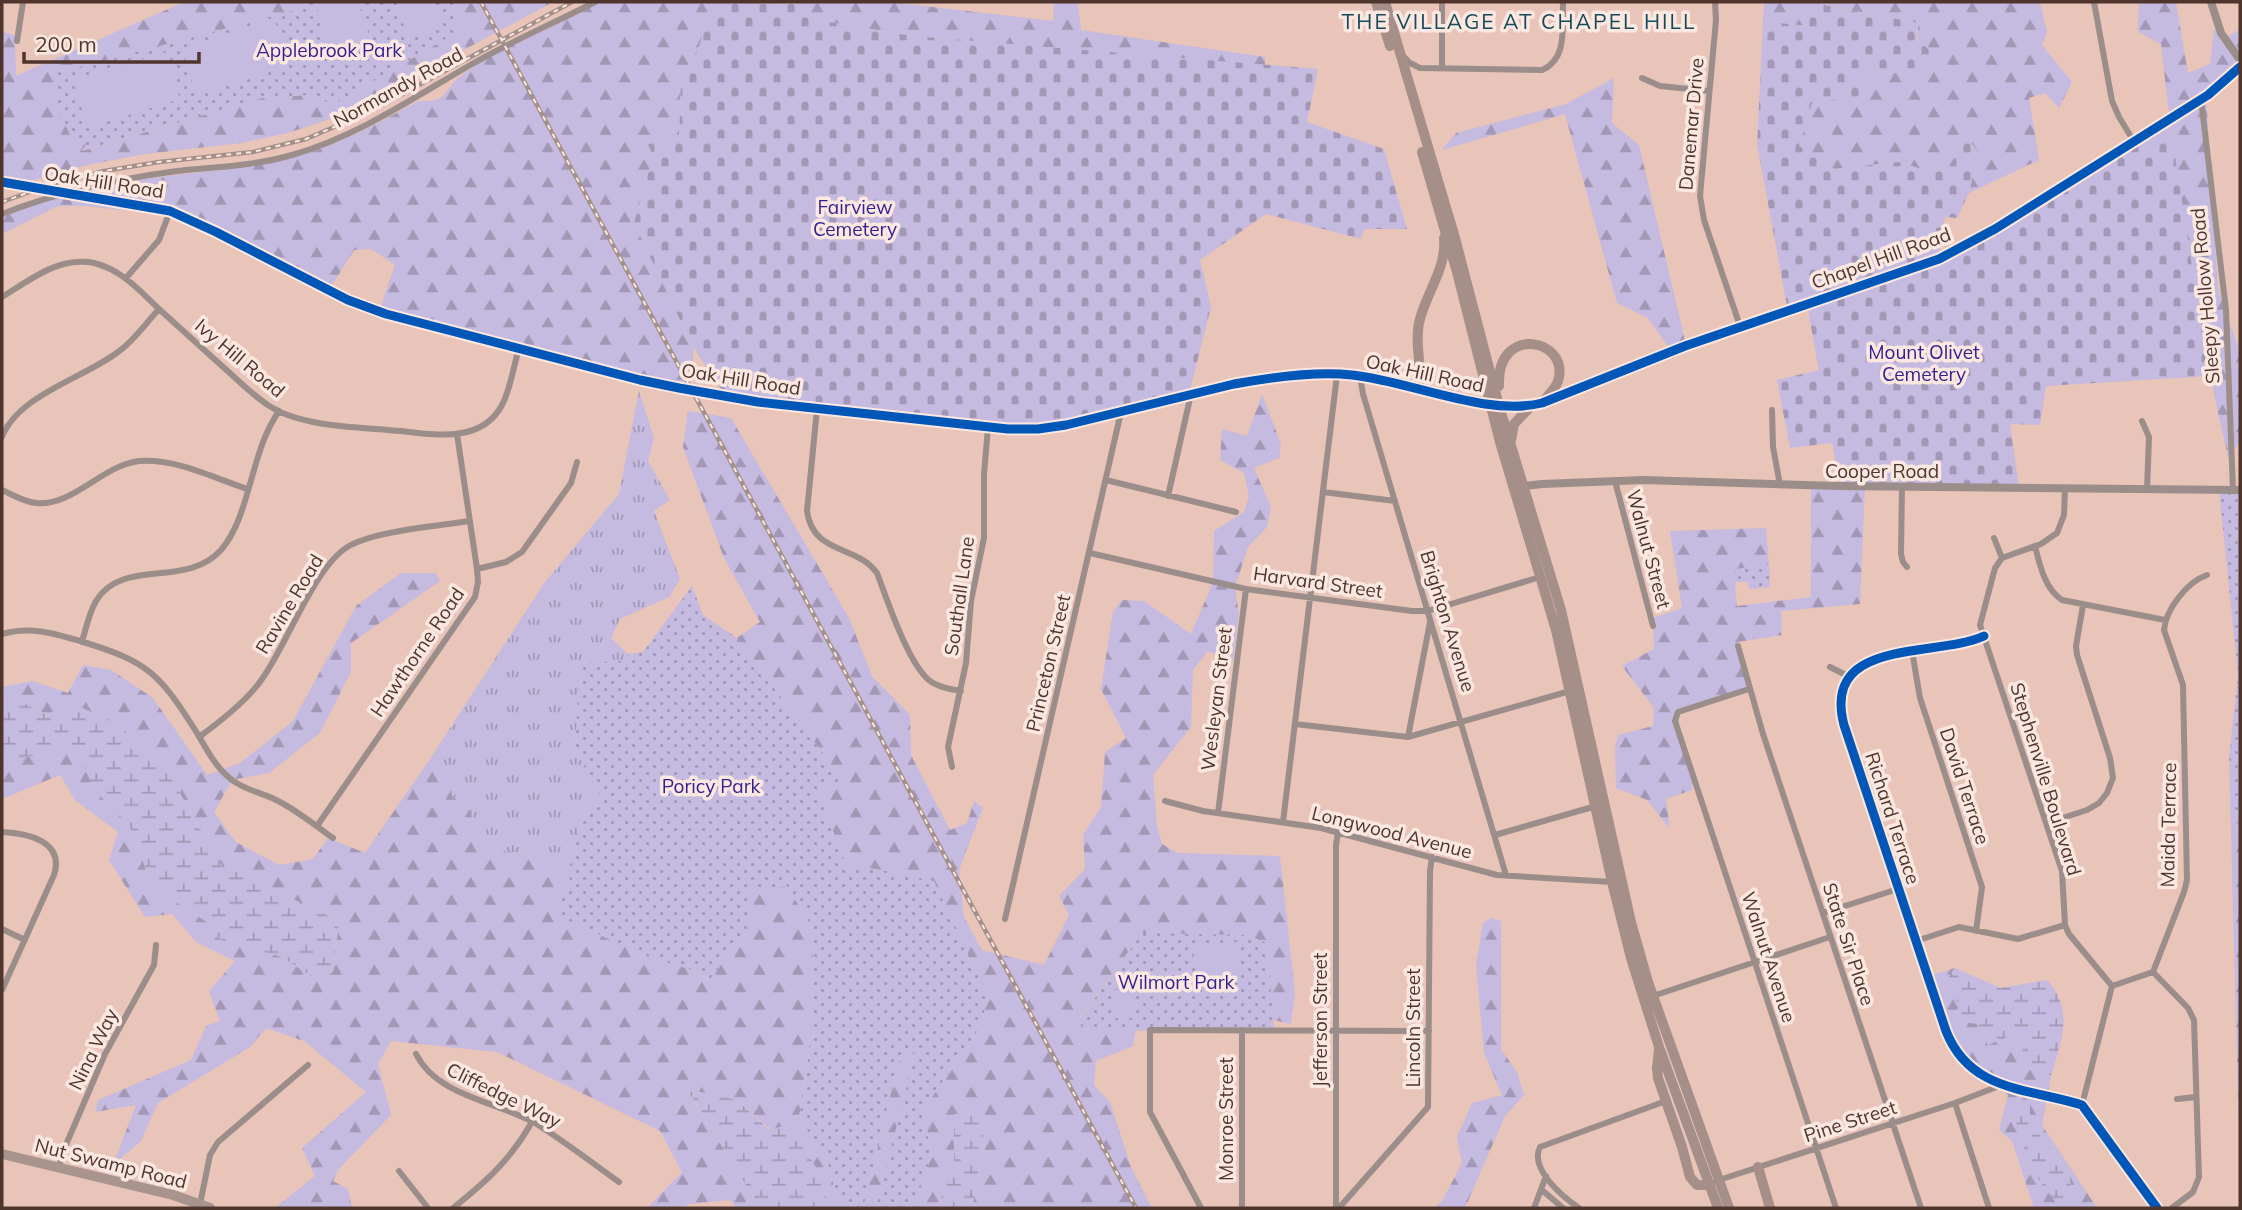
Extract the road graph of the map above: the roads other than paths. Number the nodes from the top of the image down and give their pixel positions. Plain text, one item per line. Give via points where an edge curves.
1 (23, 2) edge
2 (595, 2) edge
3 (1376, 2) edge
4 (1385, 2) edge
5 (1442, 2) edge
6 (1563, 2) edge
7 (1715, 2) edge
8 (2094, 2) edge
9 (2211, 2) edge
10 (17, 41) dead end
11 (1400, 53) junction
12 (2240, 60) edge
13 (2240, 66) edge
14 (1420, 68) junction
15 (1443, 68) junction
16 (1643, 78) dead end
17 (1410, 86) junction
18 (1709, 91) junction
19 (2201, 99) junction
20 (2133, 140) junction
21 (2, 182) edge
22 (64, 193) junction
23 (170, 211) junction
24 (2, 214) edge
25 (1441, 218) junction
26 (126, 278) junction
27 (2, 297) edge
28 (159, 309) junction
29 (1740, 326) junction
30 (519, 349) junction
31 (1337, 375) junction
32 (1360, 376) junction
33 (1419, 389) junction
34 (1191, 394) junction
35 (1537, 404) junction
36 (1495, 406) junction
37 (817, 409) junction
38 (1772, 410) dead end
39 (279, 411) junction
40 (1121, 412) junction
41 (2142, 421) dead end
42 (988, 426) junction
43 (457, 435) junction
44 (2, 437) edge
45 (1511, 443) junction
46 (577, 461) dead end
47 (1107, 480) junction
48 (1615, 481) junction
49 (1780, 485) junction
50 (1524, 486) junction
51 (1902, 486) junction
52 (2065, 488) junction
53 (247, 489) junction
54 (2147, 489) junction
55 (2, 490) edge
56 (2237, 490) edge
57 (1322, 492) junction
58 (1168, 496) junction
59 (1395, 500) junction
60 (1236, 512) dead end
61 (470, 521) junction
62 (1994, 538) dead end
63 (2035, 546) junction
64 (1090, 553) junction
65 (2002, 558) junction
66 (1907, 567) dead end
67 (477, 569) junction
68 (2207, 575) dead end
69 (1540, 577) junction
70 (1246, 589) junction
71 (1309, 598) junction
72 (2083, 606) junction
73 (1428, 611) junction
74 (1430, 620) junction
75 (2165, 620) junction
76 (1653, 626) dead end
77 (2, 634) edge
78 (1983, 636) junction
79 (82, 642) junction
80 (1738, 646) dead end
81 (1913, 651) junction
82 (1830, 667) dead end
83 (1850, 677) junction
84 (1749, 689) junction
85 (961, 691) junction
86 (1570, 691) junction
87 (1462, 723) junction
88 (1295, 724) junction
89 (199, 737) junction
90 (1408, 737) junction
91 (952, 767) dead end
92 (1165, 801) dead end
93 (1596, 806) junction
94 (1218, 813) junction
95 (1283, 822) junction
96 (2047, 823) junction
97 (317, 826) junction
98 (2, 832) edge
99 (1338, 832) junction
100 (1495, 835) junction
101 (333, 838) dead end
102 (1432, 857) junction
103 (1506, 875) junction
104 (1612, 882) junction
105 (1898, 889) junction
106 (1823, 914) junction
107 (1005, 919) dead end
108 (2066, 925) junction
109 (2, 929) edge
110 (1976, 930) junction
111 (1830, 937) junction
112 (25, 940) junction
113 (1916, 941) junction
114 (156, 945) dead end
115 (1754, 962) junction
116 (2153, 972) junction
117 (2112, 986) junction
118 (2, 990) edge
119 (1653, 996) junction
120 (1242, 1030) junction
121 (1336, 1031) junction
122 (1429, 1031) junction
123 (1659, 1046) junction
124 (416, 1054) dead end
125 (308, 1065) dead end
126 (1999, 1086) junction
127 (2196, 1097) junction
128 (2177, 1099) dead end
129 (1666, 1101) junction
130 (1955, 1103) junction
131 (2082, 1105) junction
132 (532, 1122) junction
133 (1892, 1124) junction
134 (1816, 1149) junction
135 (2, 1154) edge
136 (1758, 1167) junction
137 (59, 1168) junction
138 (399, 1171) dead end
139 (1546, 1176) junction
140 (619, 1182) dead end
141 (1714, 1182) junction
142 (1542, 1190) junction
143 (200, 1203) junction
144 (210, 1208) edge
145 (428, 1208) edge
146 (453, 1208) edge
147 (1201, 1208) edge
148 (1242, 1208) edge
149 (1338, 1208) edge
150 (1534, 1208) edge
151 (1563, 1208) edge
152 (1579, 1208) edge
153 (1718, 1208) edge
154 (1729, 1208) edge
155 (1770, 1208) edge
156 (1836, 1208) edge
157 (1920, 1208) edge
158 (1989, 1208) edge
159 (2157, 1208) edge
160 (2172, 1208) edge

1 - 10 street
2 - 22 street, Normandy Road via 525,34 378,119 321,146 262,163 139,176
3 - 25 highway
4 - 11 highway
5 - 15 street
6 - 15 street via 1560,53 1552,65 1532,71
7 - 18 street, Danemar Drive
8 - 20 street via 2112,101
9 - 12 street via 2221,33
11 - 14 street
11 - 17 highway
13 - 19 street, Chapel Hill Road
14 - 15 street
14 - 17 street
16 - 18 street via 1660,86
17 - 36 highway via 1466,274
18 - 29 street, Danemar Drive via 1700,202
19 - 20 street, Chapel Hill Road
19 - 56 street, Sleepy Hollow Road via 2226,310
20 - 29 street, Chapel Hill Road via 1995,229 1939,259
21 - 22 street, Oak Hill Road
22 - 23 street, Oak Hill Road
22 - 24 street, Normandy Road
23 - 26 street via 159,240
23 - 30 street, Oak Hill Road via 366,308
25 - 33 highway via 1443,261 1417,335
25 - 36 highway
26 - 27 street, Ivy Hill Road via 102,265 72,262 46,270
26 - 28 street, Ivy Hill Road
28 - 39 street, Ivy Hill Road via 257,397
28 - 44 street via 119,352 26,406
29 - 35 street, Chapel Hill Road
30 - 37 street, Oak Hill Road via 640,380
30 - 43 street, Ivy Hill Road via 508,391 495,415 481,427
31 - 32 street, Oak Hill Road
31 - 34 street, Oak Hill Road via 1255,381
31 - 57 street
32 - 33 street, Oak Hill Road
32 - 59 street, Brighton Avenue
33 - 36 street, Oak Hill Road
34 - 40 street, Oak Hill Road
34 - 58 street
35 - 36 street, Chapel Hill Road
35 - 36 highway via 1558,382 1558,364 1545,348 1527,343 1513,348 1500,363
35 - 45 highway via 1514,424
36 - 45 highway
36 - 69 highway
37 - 42 street, Oak Hill Road
37 - 85 street via 807,511 810,524 824,542 873,567 922,673 933,683
38 - 49 street
39 - 43 street, Ivy Hill Road via 314,422
39 - 53 street
40 - 42 street, Oak Hill Road via 1049,428
40 - 47 street, Princeton Street
41 - 54 street via 2149,437
42 - 85 street, Southall Lane via 984,538
43 - 61 street, Hawthorne Road
45 - 50 highway
46 - 67 street via 571,483 522,552 506,562
47 - 58 street
47 - 64 street, Princeton Street
48 - 49 street, Cooper Road
48 - 50 street, Cooper Road
48 - 76 street, Walnut Street
49 - 51 street, Cooper Road
50 - 119 highway via 1570,644 1631,922
51 - 52 street, Cooper Road
51 - 66 street via 1901,554
52 - 54 street, Cooper Road
52 - 63 street via 2061,528 2050,540
53 - 55 street via 168,463 141,461 117,468 52,502 27,502
53 - 79 street via 233,531 217,554 189,570 134,576 110,586 94,604
54 - 56 street, Cooper Road
57 - 59 street
57 - 71 street
58 - 60 street
59 - 73 street, Brighton Avenue
61 - 67 street, Hawthorne Road
61 - 89 street, Ravine Road via 373,537 338,553 262,679
62 - 65 street
63 - 65 street
63 - 72 street via 2052,592
64 - 70 street, Harvard Street
64 - 107 street, Princeton Street
65 - 78 street, Stephenville Boulevard via 1995,568 1980,625
67 - 97 street, Hawthorne Road via 478,588 472,604
68 - 75 street via 2195,581
69 - 73 street, Harvard Street
69 - 86 highway
70 - 71 street, Harvard Street
70 - 94 street, Wesleyan Street
71 - 73 street, Harvard Street
71 - 88 street
72 - 75 street
72 - 96 street via 2077,655 2113,778 2099,803
73 - 74 street, Brighton Avenue
74 - 87 street, Brighton Avenue
74 - 90 street
75 - 116 street, Maida Terrace via 2164,630 2183,685 2187,880
77 - 79 street via 37,629
78 - 81 street via 1968,643
78 - 96 street, Stephenville Boulevard
79 - 89 street via 144,666 173,696
80 - 84 street, State Sir Place
81 - 83 street via 1876,657
81 - 110 street, David Terrace via 1920,698 1982,887
82 - 83 street
83 - 105 street, Richard Terrace via 1844,690 1843,720
84 - 106 street, State Sir Place
84 - 115 street, Walnut Avenue via 1678,712 1675,721
85 - 91 street, Southall Lane via 948,747
86 - 87 street
86 - 93 highway
87 - 90 street
87 - 100 street, Brighton Avenue
88 - 90 street
88 - 95 street
89 - 97 street via 231,780 280,802
92 - 94 street, Longwood Avenue
93 - 100 street
93 - 104 highway
94 - 95 street, Longwood Avenue
95 - 99 street, Longwood Avenue
96 - 108 street, Stephenville Boulevard via 2062,871
97 - 101 street
98 - 112 street via 44,841 56,859 54,875
99 - 102 street, Longwood Avenue
99 - 121 street, Jefferson Street
100 - 103 street, Brighton Avenue
102 - 103 street, Longwood Avenue
102 - 122 street, Lincoln Street
103 - 104 street, Longwood Avenue
104 - 123 highway
105 - 106 street
105 - 113 street, Richard Terrace
106 - 111 street, State Sir Place
108 - 110 street via 2018,939
108 - 117 street, Stephenville Boulevard
109 - 112 street
110 - 113 street via 1954,928
111 - 115 street
111 - 133 street, State Sir Place
112 - 118 street
113 - 126 street, Richard Terrace via 1953,1047 1970,1067
114 - 137 street, Nina Way via 155,965 104,1054
115 - 119 street
115 - 134 street, Walnut Avenue
116 - 117 street
116 - 127 street via 2193,1016
117 - 131 street
119 - 141 highway
120 - 121 street
120 - 147 street via 1150,1030 1150,1112
120 - 148 street, Monroe Street
121 - 122 street
121 - 149 street, Jefferson Street
122 - 149 street, Lincoln Street via 1428,1107
123 - 129 highway via 1657,1068
123 - 141 highway
124 - 132 street, Cliffedge Way via 439,1081
125 - 143 street via 218,1142
126 - 130 street, Pine Street
126 - 131 street
127 - 128 street
127 - 160 street via 2199,1177 2193,1192
129 - 139 street via 1542,1145 1537,1159
129 - 141 highway via 1692,1182 1702,1186
130 - 133 street, Pine Street
130 - 158 street
131 - 159 street
132 - 140 street, Cliffedge Way
132 - 146 street via 499,1169
133 - 134 street, Pine Street
133 - 157 street, State Sir Place
134 - 136 street, Pine Street
134 - 156 street, Walnut Avenue
135 - 137 main road, Nut Swamp Road
136 - 141 street, Pine Street
136 - 155 highway
137 - 143 main road, Nut Swamp Road
138 - 145 street
139 - 142 street
139 - 152 street
141 - 153 highway
141 - 154 highway
142 - 150 street
142 - 151 street
143 - 144 main road, Nut Swamp Road

